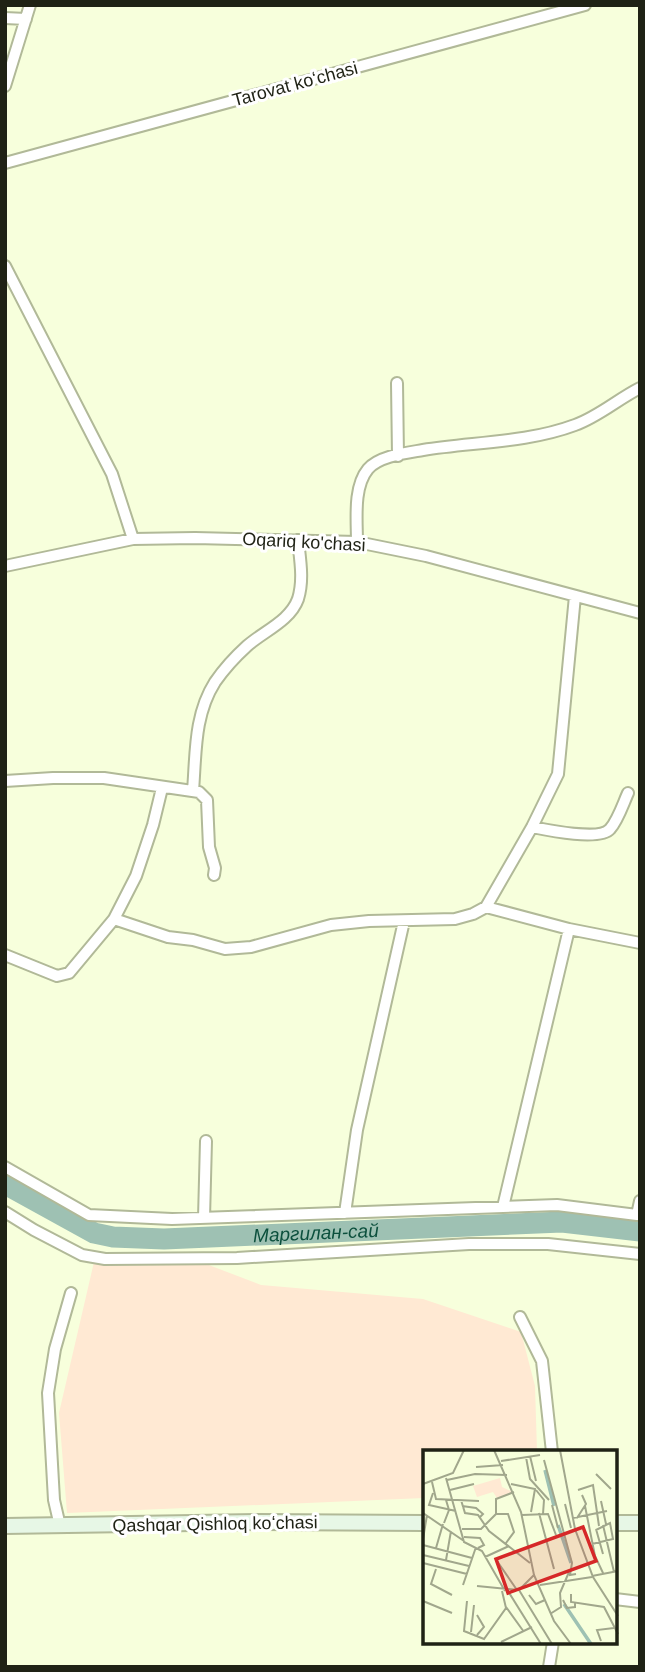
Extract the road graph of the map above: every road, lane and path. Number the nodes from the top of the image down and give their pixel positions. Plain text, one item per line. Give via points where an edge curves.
1 (30, 5) edge
2 (585, 5) edge
3 (5, 18) edge
4 (26, 19) junction
5 (5, 86) edge
6 (5, 163) edge
7 (5, 266) edge
8 (397, 383) dead end
9 (640, 388) edge
10 (398, 456) junction
11 (133, 539) junction
12 (298, 540) junction
13 (357, 542) junction
14 (5, 566) edge
15 (575, 596) junction
16 (640, 613) edge
17 (5, 781) edge
18 (162, 788) junction
19 (193, 791) junction
20 (628, 793) dead end
21 (532, 827) junction
22 (214, 875) dead end
23 (486, 907) junction
24 (114, 919) junction
25 (404, 921) junction
26 (569, 929) junction
27 (640, 943) edge
28 (5, 955) edge
29 (206, 1141) dead end
30 (5, 1167) edge
31 (640, 1201) edge
32 (503, 1207) junction
33 (5, 1212) edge
34 (345, 1213) junction
35 (638, 1215) edge
36 (204, 1218) junction
37 (640, 1254) edge
38 (71, 1293) dead end
39 (520, 1317) dead end
40 (552, 1450) edge
41 (423, 1523) edge
42 (617, 1523) edge
43 (640, 1523) edge
44 (5, 1526) edge
45 (60, 1526) junction
46 (617, 1599) edge
47 (640, 1602) edge
48 (553, 1644) edge
49 (549, 1667) edge

1 - 4 street
2 - 6 street, Tarovat koʻchasi
3 - 4 street
4 - 5 street
7 - 11 street via 112,474
8 - 10 street
9 - 10 street via 573,426
10 - 13 street via 366,471 360,484
11 - 12 street, Oqariq ko'chasi
11 - 14 street, Oqariq ko'chasi
12 - 13 street, Oqariq ko'chasi
12 - 19 street via 301,572 293,609 235,657 202,706
13 - 15 street, Oqariq ko'chasi
15 - 16 street, Oqariq ko'chasi
15 - 21 street via 558,774
17 - 18 street via 104,778
18 - 19 street
18 - 24 street via 136,876
19 - 22 street via 207,800
20 - 21 street via 611,829 603,834
21 - 23 street
23 - 25 street via 455,919
23 - 26 street
24 - 25 street via 168,937 225,948 251,947 331,925
24 - 28 street via 69,974 57,976
25 - 34 street via 357,1130
26 - 27 street
26 - 32 street
29 - 36 street
30 - 36 street via 89,1215
31 - 35 street
32 - 34 street
32 - 35 street via 557,1205
33 - 37 street via 82,1255 105,1259 237,1258 469,1244 548,1244
34 - 36 street
38 - 45 street via 48,1393 54,1500
39 - 40 street via 542,1361
41 - 45 main road, Qashqar Qishloq koʻchasi
42 - 43 main road
44 - 45 main road, Qashqar Qishloq koʻchasi
46 - 47 street
48 - 49 street

